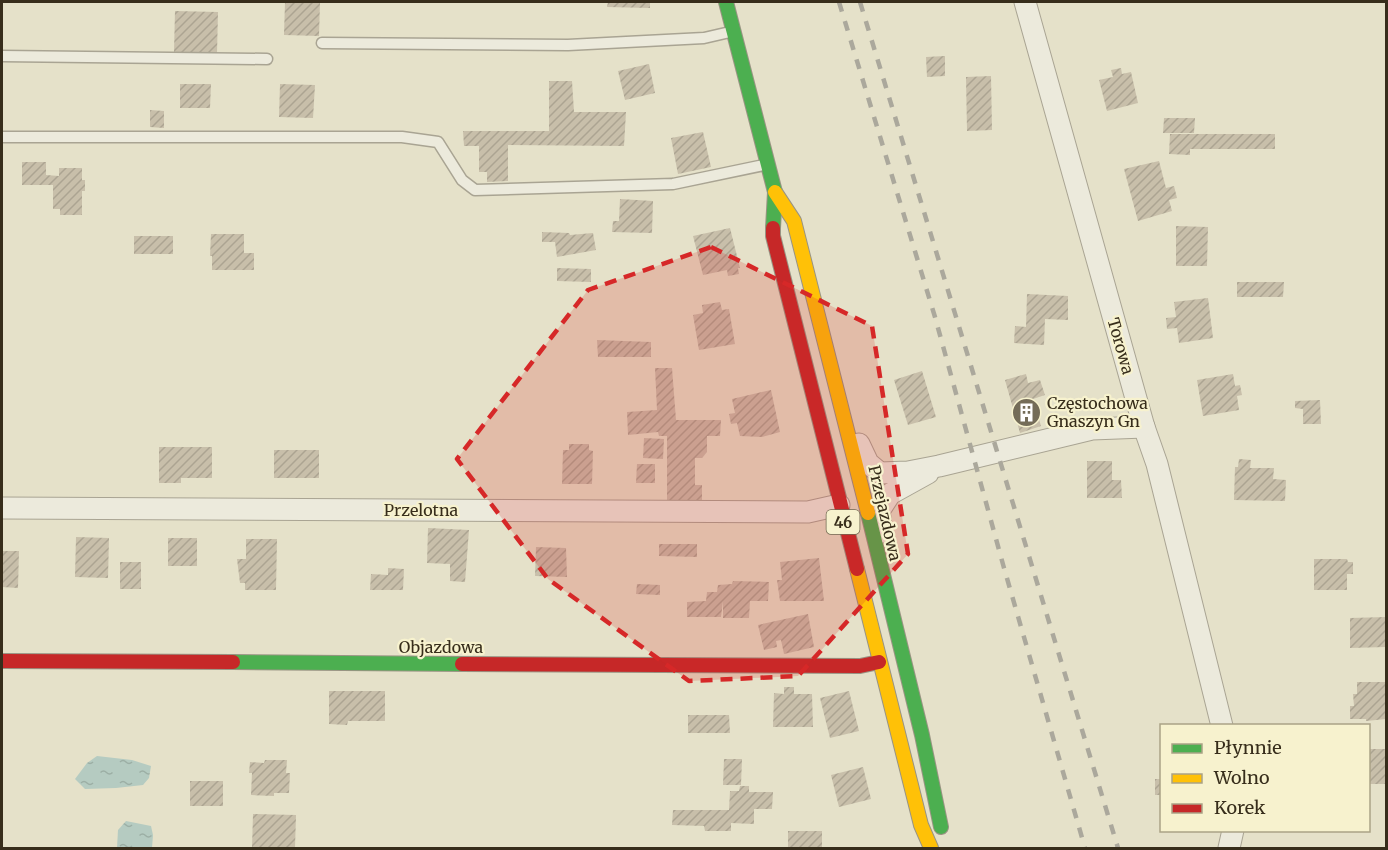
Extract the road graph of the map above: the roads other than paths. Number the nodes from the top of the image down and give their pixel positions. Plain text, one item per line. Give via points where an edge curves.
1 (726, 2) edge
2 (1025, 2) edge
3 (733, 31) junction
4 (322, 43) dead end
5 (2, 56) edge
6 (267, 59) dead end
7 (2, 137) edge
8 (768, 164) junction
9 (775, 192) junction
10 (807, 273) junction
11 (1144, 427) junction
12 (939, 466) junction
13 (839, 505) junction
14 (2, 508) edge
15 (2, 661) edge
16 (879, 662) junction
17 (1222, 724) edge
18 (921, 735) junction
19 (1233, 832) edge
20 (932, 849) edge
21 (942, 849) edge
22 (1229, 849) edge

1 - 3 main road, Przejazdowa / 46
2 - 11 street, Torowa
3 - 4 lane via 704,38 568,45
3 - 8 main road, Przejazdowa / 46
5 - 6 lane
7 - 8 lane via 402,137 438,142 462,180 475,190 673,184
8 - 9 main road, Przejazdowa / 46
9 - 10 main road, Przejazdowa / 46 via 794,221
9 - 13 main road, Przejazdowa / 46 via 773,236
10 - 12 street via 822,294 860,450 868,464 880,473
10 - 18 main road, Przejazdowa / 46
11 - 12 street via 1092,429
11 - 17 street, Torowa via 1157,464
12 - 18 street via 890,494 879,511 893,585 928,717
13 - 14 street, Przelotna via 808,512
13 - 16 main road, Przejazdowa / 46
15 - 16 main road, Objazdowa via 860,666
16 - 20 main road, Przejazdowa / 46 via 921,825
18 - 21 main road, Przejazdowa / 46 via 941,819
19 - 22 street

